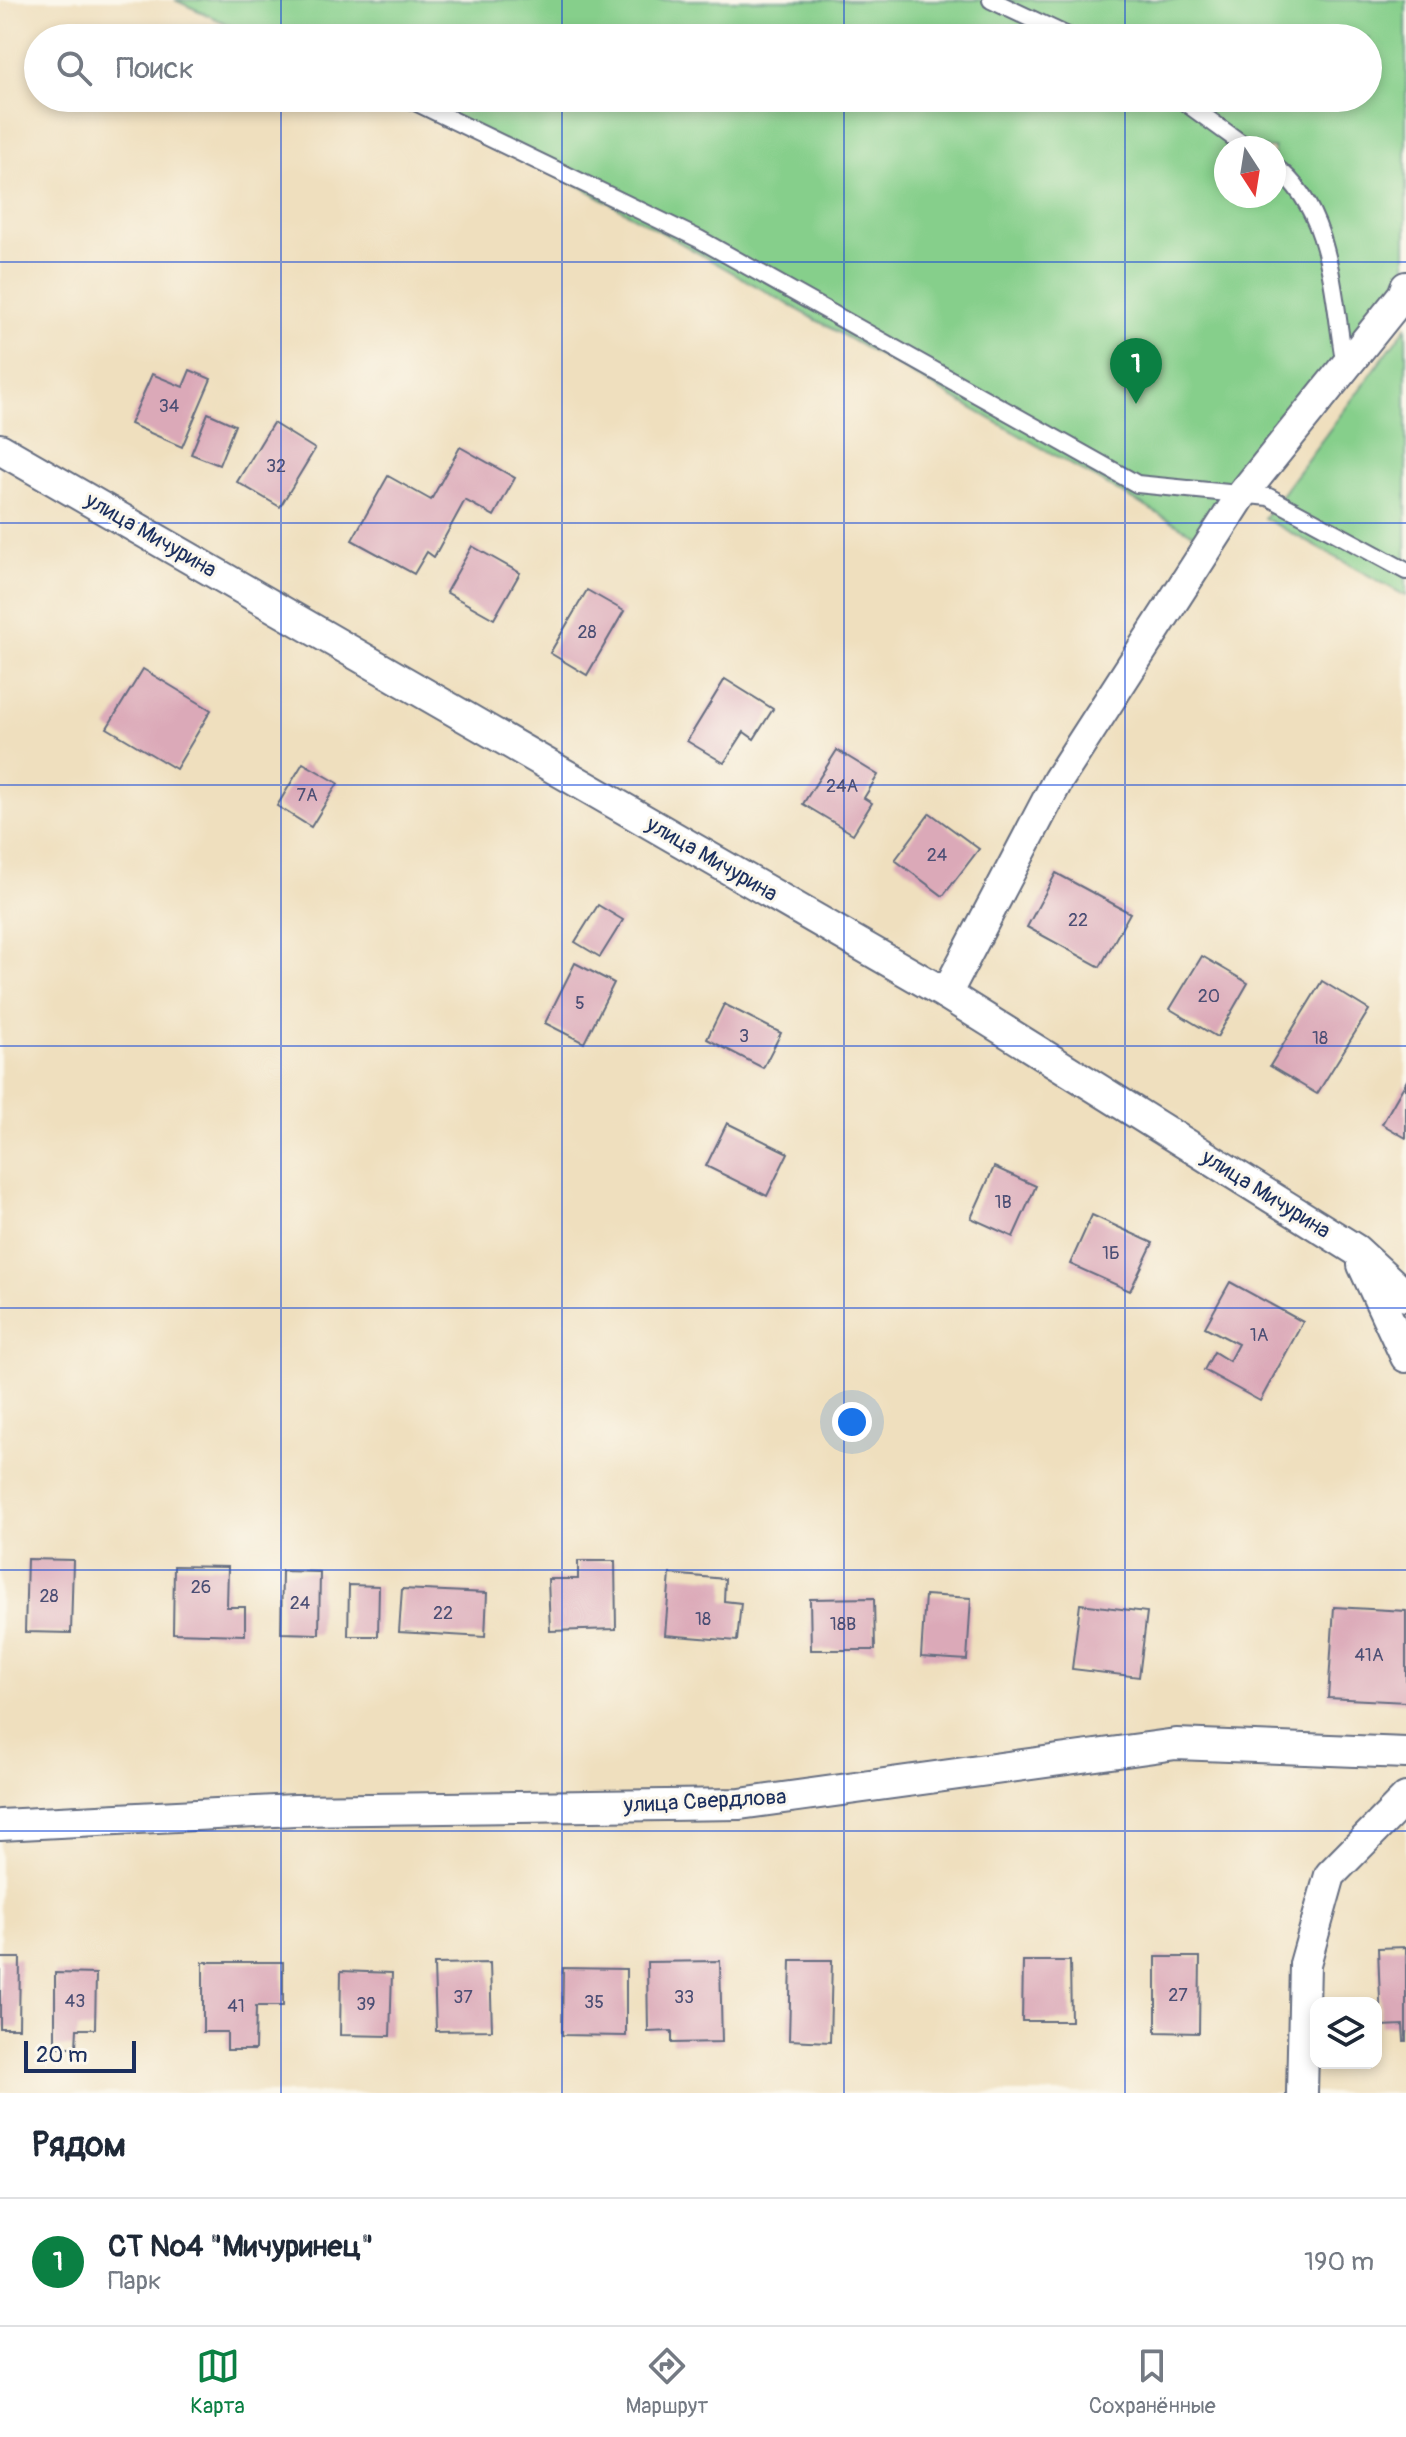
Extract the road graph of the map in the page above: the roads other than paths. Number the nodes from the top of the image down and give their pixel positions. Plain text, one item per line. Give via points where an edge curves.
1 (991, 0) edge
2 (1042, 24) edge
3 (436, 112) edge
4 (1198, 112) edge
5 (1231, 136) edge
6 (1286, 175) edge
7 (1406, 287) edge
8 (1345, 367) junction
9 (0, 449) edge
10 (1241, 496) junction
11 (1406, 571) edge
12 (946, 994) junction
13 (1356, 1250) junction
14 (1406, 1296) edge
15 (1406, 1357) edge
16 (1406, 1753) edge
17 (1406, 1798) edge
18 (0, 1825) edge
19 (1302, 2093) edge

1 - 2 lane
3 - 10 lane via 699,239 1137,484
4 - 5 lane
6 - 8 lane via 1319,228
7 - 8 street
8 - 10 street
9 - 12 street, улица Мичурина
10 - 11 lane via 1269,497
10 - 12 street via 1058,780
12 - 13 street, улица Мичурина
13 - 14 street, улица Мичурина
13 - 15 street
16 - 18 street, улица Свердлова via 1176,1744 740,1804 295,1810
17 - 19 street via 1330,1875 1305,1964

